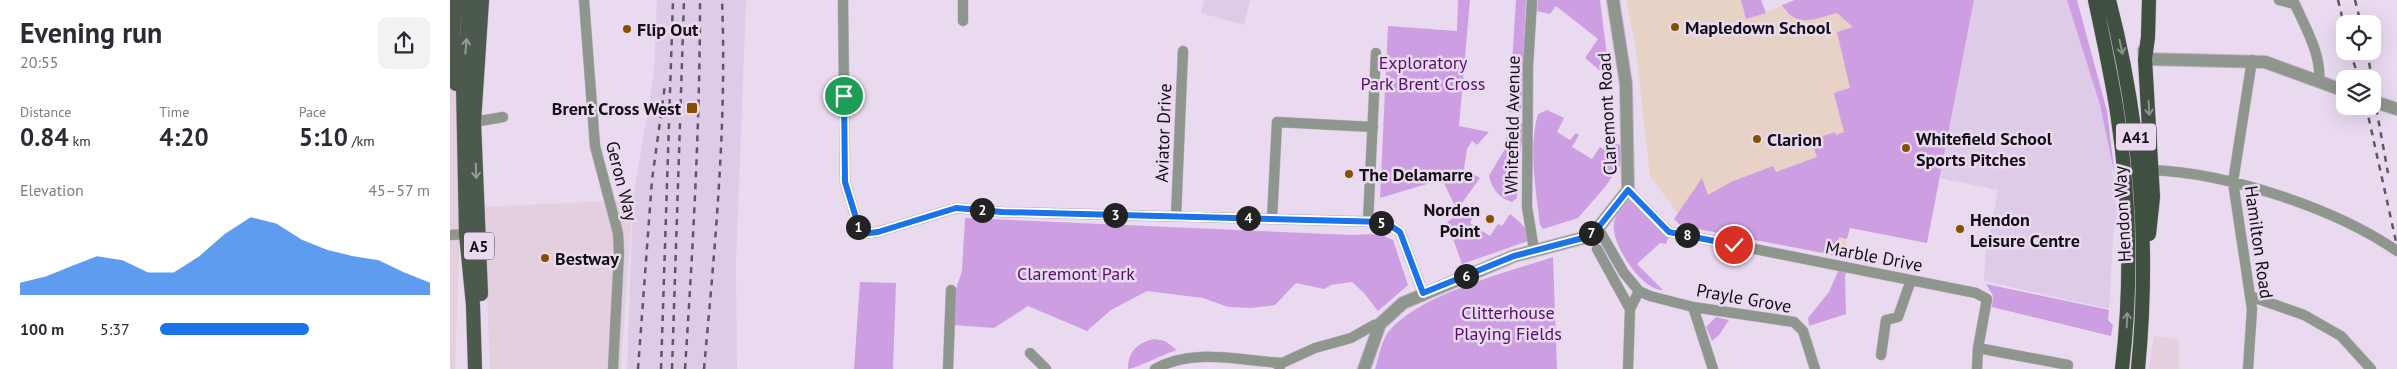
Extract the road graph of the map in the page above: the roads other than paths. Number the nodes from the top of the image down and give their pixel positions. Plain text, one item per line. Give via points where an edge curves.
1 (456, 0) edge
2 (470, 0) edge
3 (482, 0) edge
4 (492, 0) edge
5 (584, 0) edge
6 (843, 0) edge
7 (963, 0) edge
8 (1532, 0) edge
9 (1613, 0) edge
10 (2085, 0) edge
11 (2095, 0) edge
12 (2109, 0) edge
13 (2142, 0) edge
14 (2149, 0) edge
15 (2279, 0) edge
16 (2293, 2) edge
17 (963, 21) dead end
18 (1182, 51) dead end
19 (1376, 53) dead end
20 (2145, 59) junction
21 (2252, 60) junction
22 (2319, 82) junction
23 (2336, 88) edge
24 (2381, 104) edge
25 (2397, 109) edge
26 (2117, 110) junction
27 (503, 116) dead end
28 (474, 122) junction
29 (1373, 128) junction
30 (2152, 170) junction
31 (2233, 182) junction
32 (1628, 190) junction
33 (1176, 216) junction
34 (1272, 218) junction
35 (1365, 221) junction
36 (1598, 228) junction
37 (466, 234) junction
38 (450, 235) edge
39 (1597, 249) dead end
40 (1534, 250) junction
41 (2397, 251) edge
42 (2144, 277) junction
43 (1911, 280) junction
44 (951, 290) dead end
45 (1639, 291) junction
46 (1423, 293) junction
47 (2250, 296) junction
48 (1693, 307) junction
49 (1630, 309) junction
50 (1380, 324) junction
51 (1978, 348) junction
52 (1030, 353) dead end
53 (1881, 355) dead end
54 (1280, 366) edge
55 (475, 369) edge
56 (482, 369) edge
57 (613, 369) edge
58 (948, 369) edge
59 (1046, 369) edge
60 (1155, 369) edge
61 (1364, 369) edge
62 (1628, 369) edge
63 (1713, 369) edge
64 (1815, 369) edge
65 (1977, 369) edge
66 (2067, 369) edge
67 (2122, 369) edge
68 (2138, 369) edge
69 (2248, 369) edge
70 (2371, 369) edge

1 - 37 main road via 453,33
37 -> 2 main road, A5 via 462,85
3 - 28 main road, A5
4 - 28 main road
5 - 57 street, Geron Way via 595,146 618,233
6 - 33 street via 845,182 861,234 878,232 956,208
7 - 17 street
8 - 40 street, Whitefield Avenue via 1527,207
9 - 32 street, Claremont Road via 1626,84
10 - 26 highway, A41
11 - 26 highway, Hendon Way / A41
12 -> 42 highway, Hendon Way / A41 via 2136,133
13 - 20 street
14 - 20 highway, A41
15 - 16 street
16 - 22 street via 2309,35 2320,70
18 - 33 street, Aviator Drive
19 - 29 street
20 - 21 street
20 -> 30 highway, A41
21 - 22 street
21 - 31 street, Hamilton Road
22 - 23 street
24 - 25 street
67 -> 26 highway, Hendon Way / A41 via 2127,326 2128,237
27 - 28 street
28 -> 56 main road, A5
29 - 34 street via 1277,122
29 - 35 street
30 - 31 street
30 - 42 highway, A41 via 2153,197
31 - 41 street via 2342,220
31 - 47 street, Hamilton Road
32 - 36 street, Claremont Road
32 - 43 street, Marble Drive via 1669,232
33 - 34 street
34 - 35 street
35 - 46 street via 1385,222 1400,232
36 - 40 street, Claremont Road via 1583,238
36 - 45 street via 1624,274
37 - 38 street
37 - 55 main road, A5
39 - 49 street
40 - 46 street, Claremont Road
42 - 68 highway, Hendon Way / A41
43 - 51 street, Marble Drive via 1987,299
43 - 53 street via 1898,317 1886,320
44 - 58 street
45 - 48 street, Prayle Grove
45 - 49 street
46 - 50 street, Claremont Road via 1403,303
47 - 69 street, Hamilton Road
47 - 70 street via 2304,315 2341,336
48 - 63 street
48 - 64 street, Prayle Grove via 1794,322 1803,331
49 - 62 street
50 - 54 street via 1351,338 1315,348
50 - 61 street, Claremont Road
51 - 65 street
51 - 66 street via 2068,365
52 - 59 street
54 - 60 street via 1212,355 1183,358

